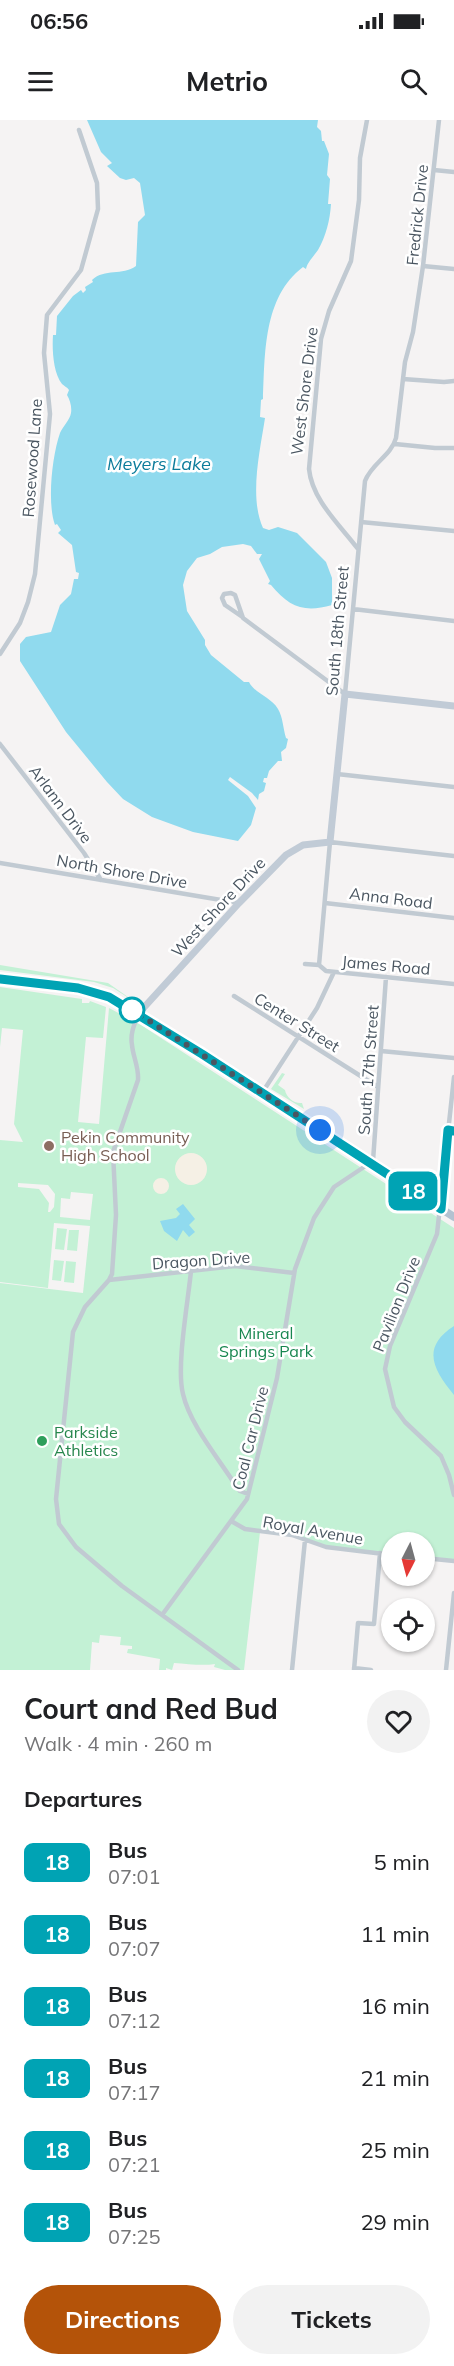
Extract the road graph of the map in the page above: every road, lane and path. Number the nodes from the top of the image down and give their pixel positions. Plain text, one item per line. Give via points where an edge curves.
1 (368, 120) edge
2 (439, 120) edge
3 (80, 130) dead end
4 (434, 170) junction
5 (454, 172) edge
6 (423, 267) junction
7 (454, 269) edge
8 (403, 379) junction
9 (454, 381) edge
10 (394, 444) junction
11 (454, 448) edge
12 (361, 522) junction
13 (454, 531) edge
14 (358, 549) junction
15 (353, 609) junction
16 (241, 616) junction
17 (454, 621) edge
18 (0, 654) edge
19 (345, 694) junction
20 (454, 706) edge
21 (0, 744) edge
22 (337, 774) junction
23 (454, 787) edge
24 (330, 842) junction
25 (454, 856) edge
26 (0, 863) edge
27 (101, 880) junction
28 (239, 903) junction
29 (325, 903) junction
30 (454, 918) edge
31 (305, 964) dead end
32 (319, 965) junction
33 (334, 972) junction
34 (386, 977) junction
35 (0, 978) edge
36 (454, 984) edge
37 (234, 996) dead end
38 (138, 1014) junction
39 (298, 1037) junction
40 (381, 1052) junction
41 (454, 1058) edge
42 (454, 1077) edge
43 (378, 1087) junction
44 (262, 1093) junction
45 (451, 1131) edge
46 (372, 1163) junction
47 (441, 1209) junction
48 (453, 1217) edge
49 (191, 1271) junction
50 (294, 1273) junction
51 (110, 1280) junction
52 (248, 1494) junction
53 (454, 1496) edge
54 (231, 1521) junction
55 (305, 1540) junction
56 (380, 1553) joint
57 (435, 1559) edge
58 (454, 1561) edge
59 (454, 1593) edge
60 (162, 1616) junction
61 (354, 1669) edge
62 (238, 1670) edge
63 (292, 1670) edge
64 (371, 1670) edge
65 (446, 1670) edge

1 - 14 street, West Shore Drive via 360,158 351,261 321,339 309,469 318,496
2 - 4 street, Fredrick Drive
3 - 18 street, Rosewood Lane via 98,183 98,209 81,270 46,315 50,414 35,574 20,623
4 - 5 street
4 - 6 street, Fredrick Drive
6 - 7 street
6 - 8 street, Fredrick Drive
8 - 9 street
8 - 10 street
10 - 11 street
10 - 12 street, South 18th Street via 367,476
12 - 13 street
12 - 14 street, South 18th Street
14 - 15 street, South 18th Street
15 - 17 street
15 - 19 street, South 18th Street
16 - 16 street via 235,595 224,594 225,605
16 - 19 street
19 - 20 street
19 - 22 street, South 18th Street
21 - 27 street, Arlann Drive
22 - 23 street
22 - 24 street, South 18th Street
24 - 25 street
24 - 28 street, West Shore Drive via 293,849
24 - 29 street, South 18th Street
26 - 27 street, North Shore Drive
27 - 28 street, North Shore Drive
28 - 38 street, West Shore Drive
29 - 30 street, Anna Road
29 - 32 street, South 18th Street
31 - 32 street
32 - 33 street, James Road via 324,971
33 - 34 street, James Road
33 - 39 street
34 - 36 street, James Road
34 - 40 street, South 17th Street
35 - 38 main road via 92,991
37 - 39 street, Center Street
38 - 44 main road
38 - 51 street via 131,1042 138,1080 113,1152 116,1235
39 - 43 street, Center Street
39 - 44 street
40 - 41 street
40 - 43 street, South 17th Street
42 - 45 street, Pavilion Drive
43 - 46 street, South 17th Street
44 - 46 main road
45 - 47 street, Pavilion Drive
46 - 47 main road
46 - 50 street, Coal Car Drive via 339,1182 329,1193 314,1218
47 - 48 main road
47 - 53 street, Pavilion Drive via 435,1243 390,1346 385,1369 394,1407 441,1456
49 - 50 street, Dragon Drive via 241,1266
49 - 51 street, Dragon Drive
49 - 52 street via 182,1391 193,1417 236,1486
50 - 52 street, Coal Car Drive via 278,1378
51 - 60 street via 85,1307 74,1332 57,1516 76,1547
52 - 54 street, Coal Car Drive
54 - 55 street, Royal Avenue via 245,1529
54 - 60 street, Coal Car Drive
55 - 56 street, Royal Avenue via 326,1547
55 - 63 street
56 - 61 street via 374,1624 358,1623
57 - 58 street
59 - 65 street
60 - 62 street
61 - 64 street

